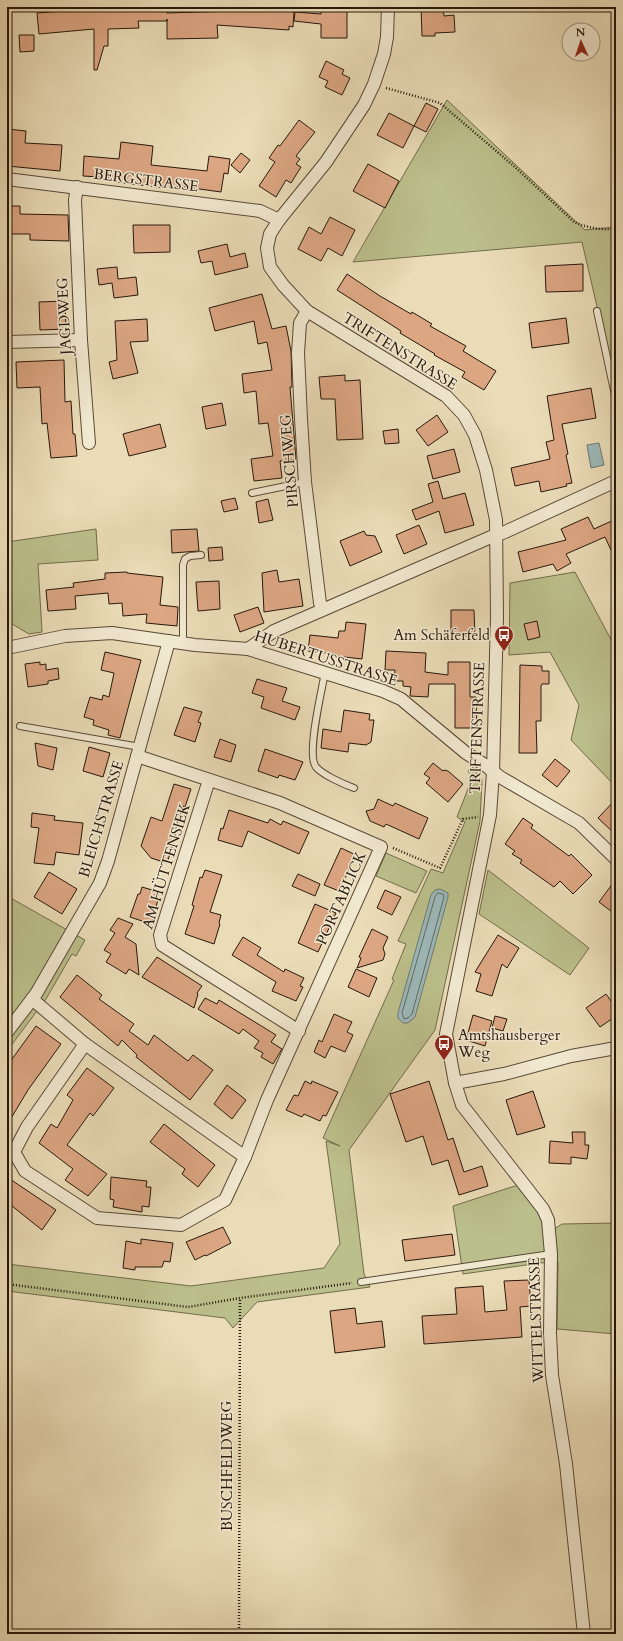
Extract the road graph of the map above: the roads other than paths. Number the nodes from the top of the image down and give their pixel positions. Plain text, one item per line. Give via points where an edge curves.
1 (388, 7) edge
2 (7, 178) edge
3 (77, 187) junction
4 (278, 220) junction
5 (307, 311) junction
6 (597, 311) dead end
7 (81, 340) junction
8 (7, 342) edge
9 (616, 400) edge
10 (89, 443) dead end
11 (305, 482) junction
12 (614, 485) edge
13 (252, 492) dead end
14 (497, 535) junction
15 (201, 555) dead end
16 (323, 609) junction
17 (175, 642) junction
18 (7, 648) edge
19 (248, 649) junction
20 (325, 672) junction
21 (20, 726) dead end
22 (138, 752) junction
23 (493, 772) junction
24 (209, 780) junction
25 (354, 788) dead end
26 (616, 859) edge
27 (32, 999) junction
28 (299, 1031) junction
29 (7, 1032) edge
30 (446, 1034) joint
31 (85, 1044) junction
32 (616, 1048) edge
33 (455, 1083) junction
34 (245, 1157) junction
35 (551, 1254) junction
36 (361, 1282) road end
37 (584, 1634) edge

1 - 4 street, TRIFTENSTRASSE via 384,54 364,105 326,162
2 - 3 street, BERGSTRASSE
3 - 4 street, BERGSTRASSE via 260,210
3 - 7 street, JAGDWEG via 75,200
4 - 5 street, TRIFTENSTRASSE via 270,234 267,248 270,267
5 - 11 street, PIRSCHWEG via 300,323 298,353
5 - 14 street, TRIFTENSTRASSE via 446,396 464,415 476,436 486,470
6 - 9 lane
7 - 8 street
7 - 10 street, JAGDWEG
11 - 13 lane
11 - 16 street, PIRSCHWEG via 320,603
12 - 14 street
14 - 16 street
14 - 23 street, TRIFTENSTRASSE
15 - 17 lane via 190,556 185,559 183,565 183,636
16 - 19 street via 274,631
17 - 18 street, HUBERTUSSTRASSE via 104,634 65,636
17 - 19 street, HUBERTUSSTRASSE
17 - 22 street, BLEICHSTRASSE
19 - 20 street, HUBERTUSSTRASSE
20 - 23 street, HUBERTUSSTRASSE via 401,698 466,753
20 - 25 lane via 312,756 316,766
21 - 22 lane
22 - 24 street, PORTABLICK
22 - 27 street, BLEICHSTRASSE via 100,883
23 - 26 street, HUBERTUSSTRASSE via 579,823
23 - 30 street, TRIFTENSTRASSE via 490,815
24 - 28 street, AM HÜTTENSIEK via 160,940 162,945
24 - 28 street, PORTABLICK via 280,803 381,847
27 - 29 street, BLEICHSTRASSE
27 - 31 street
28 - 34 street, PORTABLICK via 267,1100
30 - 33 street, WITTELSTRASSE
31 - 34 street
31 - 34 street, PORTABLICK via 27,1127 14,1152 25,1171 97,1218 181,1226 225,1200
32 - 33 street
33 - 35 street, WITTELSTRASSE via 462,1105 543,1209 548,1220
35 - 36 lane
35 - 37 street, WITTELSTRASSE via 552,1375 566,1464

